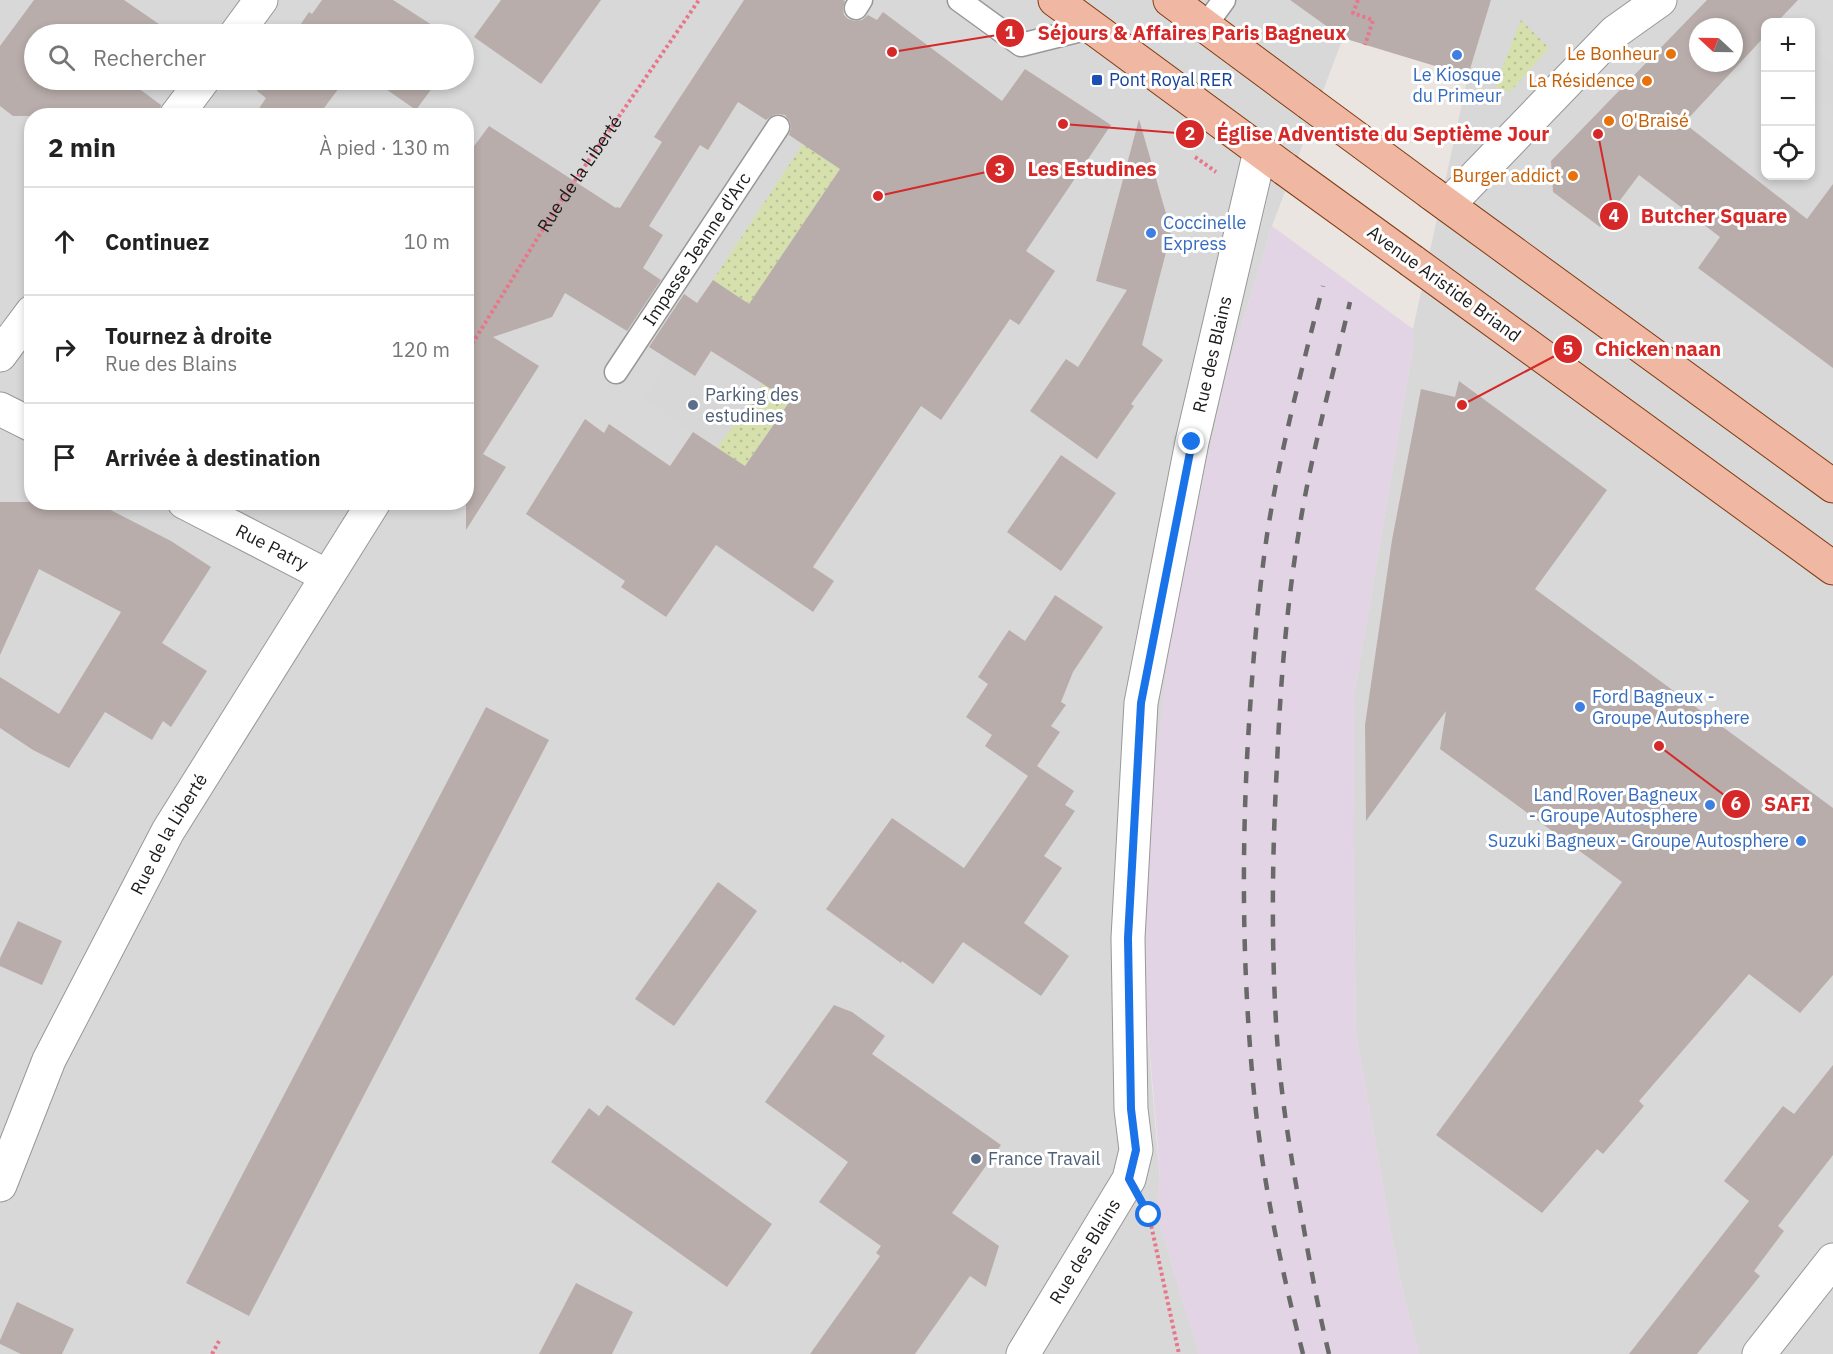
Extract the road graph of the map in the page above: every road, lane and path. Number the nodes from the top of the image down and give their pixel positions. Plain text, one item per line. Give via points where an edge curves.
1 (261, 0) edge
2 (699, 0) edge
3 (959, 0) edge
4 (1055, 0) edge
5 (1170, 0) edge
6 (1224, 0) edge
7 (1358, 0) edge
8 (1660, 0) edge
9 (243, 24) edge
10 (1204, 26) junction
11 (1093, 27) junction
12 (1365, 45) dead end
13 (196, 90) edge
14 (182, 108) edge
15 (778, 127) dead end
16 (1195, 157) dead end
17 (1273, 160) junction
18 (1222, 177) dead end
19 (1439, 199) junction
20 (24, 323) edge
21 (474, 341) edge
22 (0, 355) edge
23 (616, 372) dead end
24 (0, 409) edge
25 (24, 421) edge
26 (1833, 486) edge
27 (199, 510) edge
28 (369, 510) edge
29 (1833, 568) edge
30 (327, 576) junction
31 (1129, 1179) junction
32 (0, 1185) edge
33 (1833, 1260) edge
34 (219, 1341) dead end
35 (212, 1354) edge
36 (1023, 1354) edge
37 (1179, 1354) edge
38 (1759, 1354) edge

1 - 9 street
2 - 21 path, Rue de la Liberté via 556,208
3 - 11 lane via 1021,45
4 - 11 main road, Avenue Aristide Briand
5 - 10 main road
6 - 10 lane
7 - 12 path via 1353,14 1373,20
8 - 19 street via 1615,32
10 - 19 main road, bridge
11 - 17 main road, Avenue Aristide Briand
13 - 14 street
15 - 23 lane, Impasse Jeanne d'Arc
16 - 18 path
17 - 29 main road, Avenue Aristide Briand, bridge
17 - 31 street, Rue des Blains via 1192,442 1141,703 1128,938 1131,1109 1136,1150
19 - 26 main road
20 - 22 street
24 - 25 street
27 - 30 street, Rue Patry
28 - 30 street, Rue de la Liberté
30 - 32 street, Rue de la Liberté via 168,831 49,1060
31 - 36 street, Rue des Blains
31 - 37 path via 1149,1215
33 - 38 street
34 - 35 path

